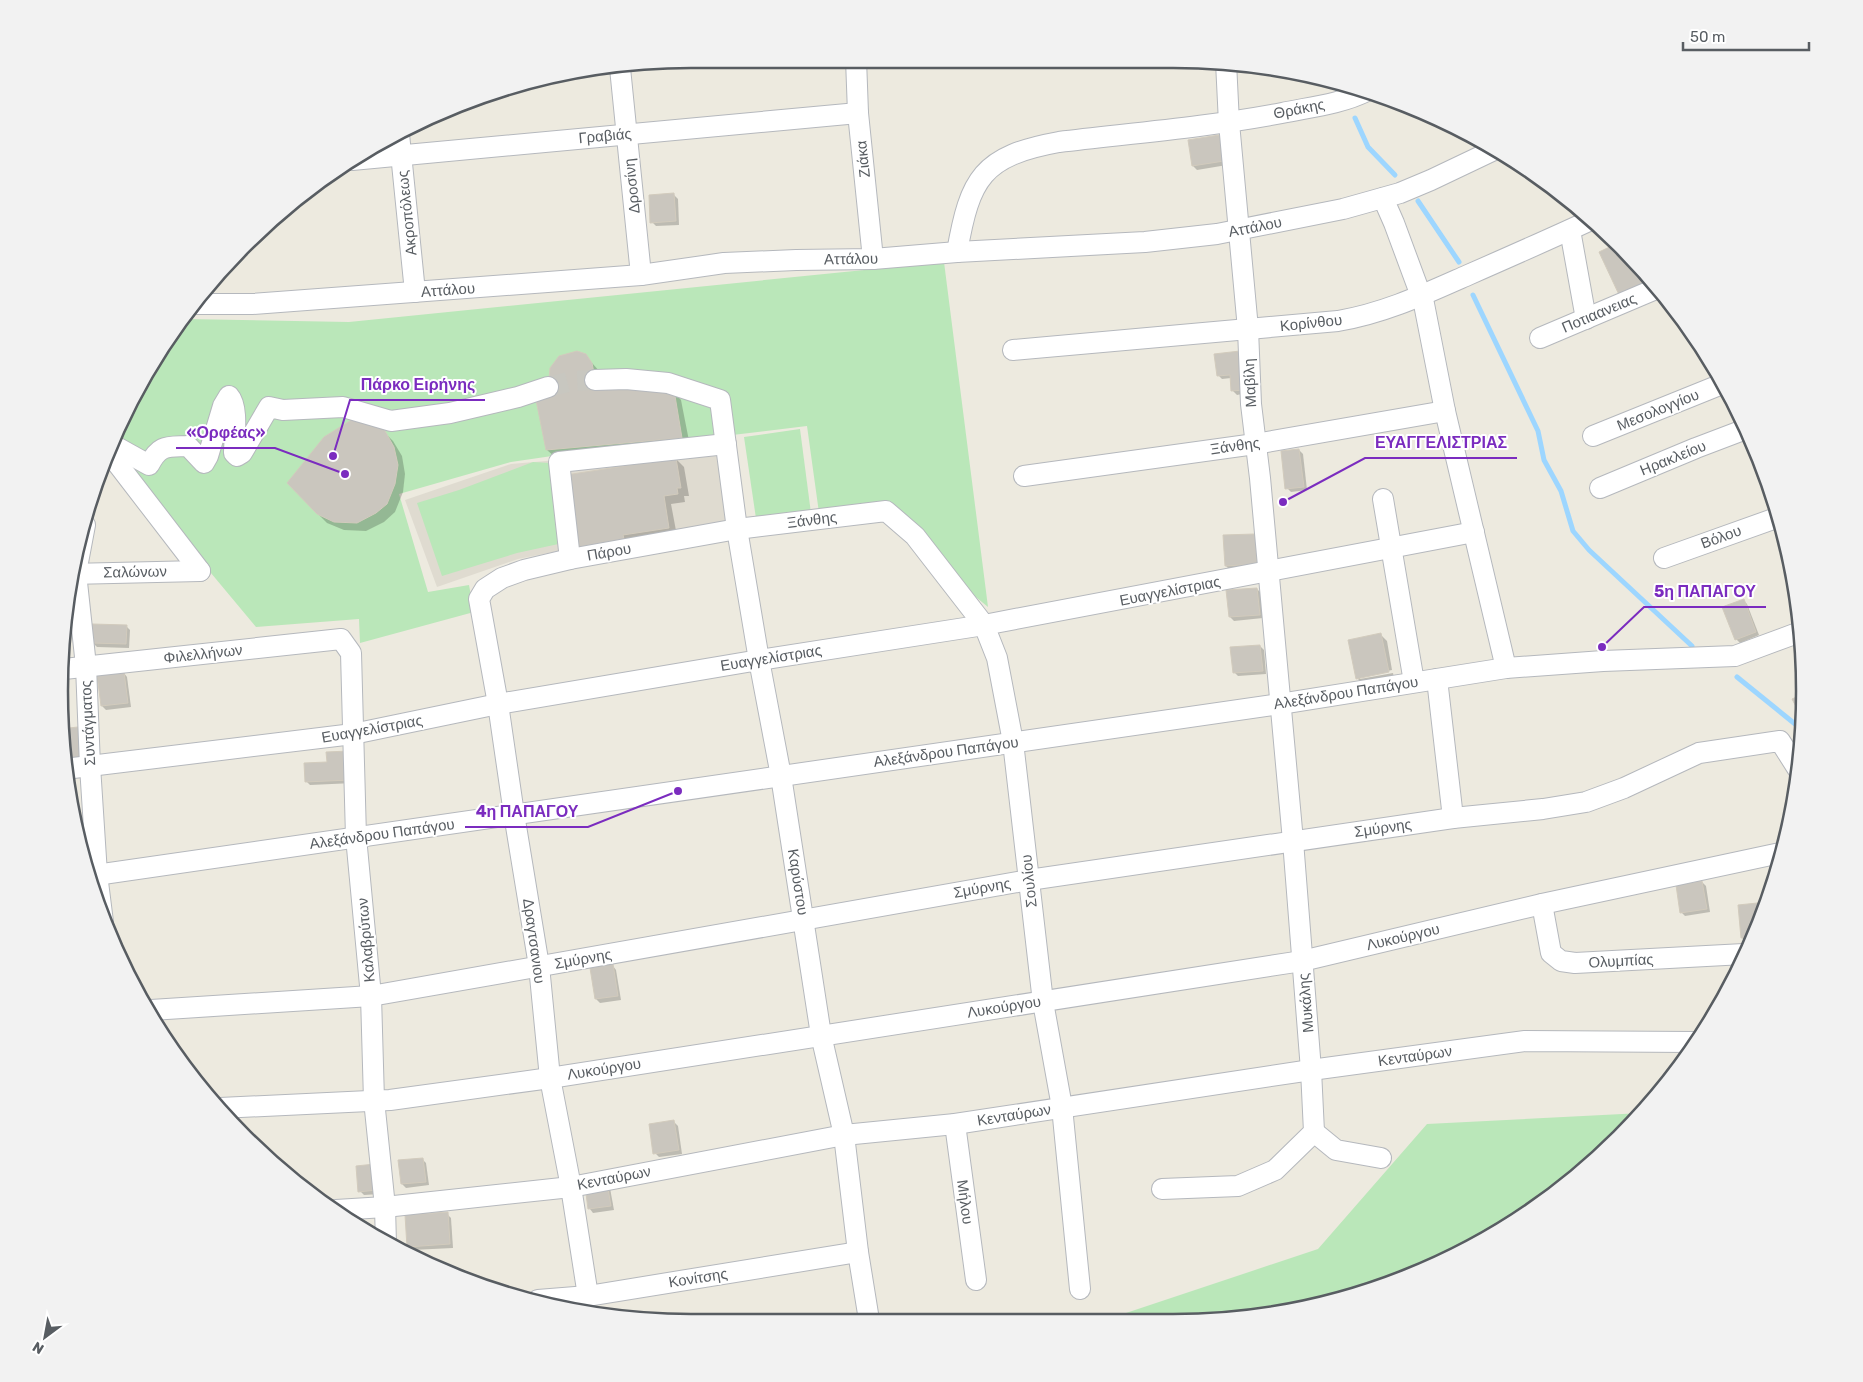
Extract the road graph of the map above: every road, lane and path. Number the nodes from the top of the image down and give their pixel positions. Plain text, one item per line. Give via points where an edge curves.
1 (856, 68) edge
2 (1226, 70) edge
3 (620, 72) edge
4 (1356, 96) edge
5 (858, 113) junction
6 (1229, 123) junction
7 (626, 134) junction
8 (400, 140) edge
9 (1487, 153) edge
10 (401, 155) junction
11 (368, 158) edge
12 (1383, 198) junction
13 (1584, 223) edge
14 (1239, 230) junction
15 (1570, 230) junction
16 (957, 252) junction
17 (873, 259) junction
18 (641, 275) junction
19 (1650, 291) edge
20 (415, 292) junction
21 (1422, 296) junction
22 (202, 304) edge
23 (1586, 319) junction
24 (1248, 329) junction
25 (1540, 338) dead end
26 (1013, 350) dead end
27 (595, 380) tunnel mouth
28 (1716, 386) edge
29 (548, 387) tunnel mouth
30 (1445, 410) junction
31 (1739, 433) edge
32 (1593, 436) dead end
33 (726, 444) junction
34 (1255, 444) junction
35 (117, 447) edge
36 (113, 458) edge
37 (1024, 476) dead end
38 (1600, 488) dead end
39 (1383, 498) dead end
40 (886, 511) joint
41 (1771, 520) edge
42 (737, 529) junction
43 (1474, 532) junction
44 (1392, 549) junction
45 (1664, 558) dead end
46 (570, 559) junction
47 (1268, 572) junction
48 (78, 574) edge
49 (76, 589) edge
50 (485, 589) joint
51 (984, 625) junction
52 (1792, 635) edge
53 (341, 639) joint
54 (759, 660) junction
55 (86, 666) junction
56 (69, 668) edge
57 (1506, 668) junction
58 (1437, 679) junction
59 (1414, 682) junction
60 (498, 704) junction
61 (1280, 704) junction
62 (353, 734) junction
63 (1013, 742) junction
64 (1792, 748) edge
65 (90, 766) junction
66 (73, 768) edge
67 (781, 776) junction
68 (514, 814) junction
69 (1453, 818) junction
70 (356, 837) junction
71 (1293, 841) junction
72 (1773, 854) edge
73 (93, 864) edge
74 (96, 875) edge
75 (1030, 880) junction
76 (1542, 904) junction
77 (805, 920) junction
78 (1737, 954) edge
79 (1302, 962) junction
80 (539, 966) junction
81 (371, 996) junction
82 (1043, 1002) junction
83 (155, 1010) edge
84 (821, 1035) junction
85 (1687, 1042) edge
86 (1311, 1070) junction
87 (550, 1078) junction
88 (374, 1100) junction
89 (1062, 1107) junction
90 (227, 1108) edge
91 (955, 1124) junction
92 (1314, 1132) junction
93 (844, 1135) junction
94 (1382, 1158) dead end
95 (571, 1186) junction
96 (1162, 1189) dead end
97 (385, 1207) junction
98 (346, 1209) edge
99 (386, 1235) edge
100 (858, 1252) junction
101 (976, 1280) dead end
102 (1080, 1289) dead end
103 (588, 1296) junction
104 (553, 1299) edge
105 (868, 1314) edge

1 - 5 street, Ζιάκα
2 - 6 street, Μαβίλη
3 - 7 street, Δροσίνη
4 - 6 street, Θράκης
5 - 7 street, Γραβιάς
5 - 17 street, Ζιάκα
6 - 14 street, Μαβίλη
6 - 16 street, Θράκης via 1059,142 1008,156 974,187
7 - 10 street, Γραβιάς
7 - 18 street, Δροσίνη
8 - 10 street, Ακροπόλεως
9 - 12 street, Αττάλου
10 - 11 street, Γραβιάς
10 - 20 street, Ακροπόλεως
12 - 14 street, Αττάλου
12 - 21 street
13 - 15 street, Κορίνθου
14 - 16 street, Αττάλου via 1145,242
14 - 24 street, Μαβίλη
15 - 21 street, Κορίνθου
15 - 23 street
16 - 17 street, Αττάλου
17 - 18 street, Αττάλου via 724,263
18 - 20 street, Αττάλου
19 - 23 street, Ποτιαανειας
20 - 22 street, Αττάλου via 252,304
21 - 24 street, Κορίνθου via 1360,317
21 - 30 street
23 - 25 street, Ποτιαανειας
24 - 26 street, Κορίνθου
24 - 34 street, Μαβίλη
27 - 33 street, Καρύστου via 668,383 720,400
28 - 32 street, Μεσολογγίου
29 - 35 street via 450,413 391,421 343,407 283,410 270,407 237,456 234,453 234,401 229,396 204,463 188,446 166,447 155,453 149,464
30 - 34 street, Ξάνθης
30 - 43 street
31 - 38 street, Ηρακλείου
33 - 42 street, Καρύστου
33 - 46 street via 559,462
34 - 37 street, Ξάνθης
34 - 47 street, Μαβίλη
36 - 48 street, Σαλώνων via 200,571
39 - 44 street
40 - 42 street, Ξάνθης
40 - 51 street, Σουλίου via 916,536
41 - 45 street, Βόλου
42 - 46 street, Πάρου
42 - 54 street, Καρύστου
43 - 44 street, Ευαγγελίστριας
43 - 57 street
44 - 47 street, Ευαγγελίστριας
44 - 59 street
46 - 50 street, Πάρου via 524,570
47 - 51 street, Ευαγγελίστριας
47 - 61 street, Μαβίλη
49 - 55 street, Συντάγματος
50 - 60 street, Δραγτσανιου via 479,608
51 - 54 street, Ευαγγελίστριας
51 - 63 street, Σουλίου via 997,658
52 - 57 street, Αλεξάνδρου Παπάγου via 1735,656
53 - 55 street, Φιλελλήνων
53 - 62 street, Καλαβρύτων via 351,653
54 - 60 street, Ευαγγελίστριας
54 - 67 street, Καρύστου
55 - 56 street, Φιλελλήνων
55 - 65 street, Συντάγματος
57 - 58 street, Αλεξάνδρου Παπάγου
58 - 59 street, Αλεξάνδρου Παπάγου
58 - 69 street
59 - 61 street, Αλεξάνδρου Παπάγου
60 - 62 street, Ευαγγελίστριας
60 - 68 street, Δραγτσανιου
61 - 63 street, Αλεξάνδρου Παπάγου
61 - 71 street, Μυκάλης
62 - 65 street, Ευαγγελίστριας
62 - 70 street, Καλαβρύτων
63 - 67 street, Αλεξάνδρου Παπάγου
63 - 75 street, Σουλίου
64 - 69 street, Σμύρνης via 1780,741 1699,753 1586,802
65 - 66 street, Ευαγγελίστριας
65 - 73 street, Συντάγματος
67 - 68 street, Αλεξάνδρου Παπάγου
67 - 77 street, Καρύστου
68 - 70 street, Αλεξάνδρου Παπάγου
68 - 80 street, Δραγτσανιου
69 - 71 street, Σμύρνης
70 - 74 street, Αλεξάνδρου Παπάγου
70 - 81 street, Καλαβρύτων
71 - 75 street, Σμύρνης
71 - 79 street, Μυκάλης
72 - 76 street, Λυκούργου
75 - 77 street, Σμύρνης
75 - 82 street, Σουλίου
76 - 78 street, Ολυμπίας via 1550,953 1561,961 1575,963
76 - 79 street, Λυκούργου
77 - 80 street, Σμύρνης
77 - 84 street, Καρύστου
79 - 82 street, Λυκούργου
79 - 86 street, Μυκάλης
80 - 81 street, Σμύρνης
80 - 87 street, Δραγτσανιου
81 - 83 street, Σμύρνης
81 - 88 street, Καλαβρύτων
82 - 84 street, Λυκούργου
82 - 89 street, Σουλίου
84 - 87 street, Λυκούργου
84 - 93 street, Καρύστου
85 - 86 street, Κενταύρων via 1525,1041
86 - 89 street, Κενταύρων
86 - 92 street, Μυκάλης
87 - 88 street, Λυκούργου
87 - 95 street, Δραγτσανιου
88 - 90 street, Λυκούργου
88 - 97 street, Καλαβρύτων
89 - 91 street, Κενταύρων
89 - 102 street, Σουλίου
91 - 93 street, Κενταύρων
91 - 101 street, Μήλου
92 - 94 street via 1336,1150
92 - 96 street via 1276,1170 1238,1186
93 - 95 street, Κενταύρων
93 - 100 street, Καρύστου
95 - 97 street, Κενταύρων
95 - 103 street, Δραγτσανιου
97 - 98 street, Κενταύρων
97 - 99 street, Καλαβρύτων
100 - 103 street, Κονίτσης
100 - 105 street, Καρύστου
103 - 104 street, Κονίτσης

